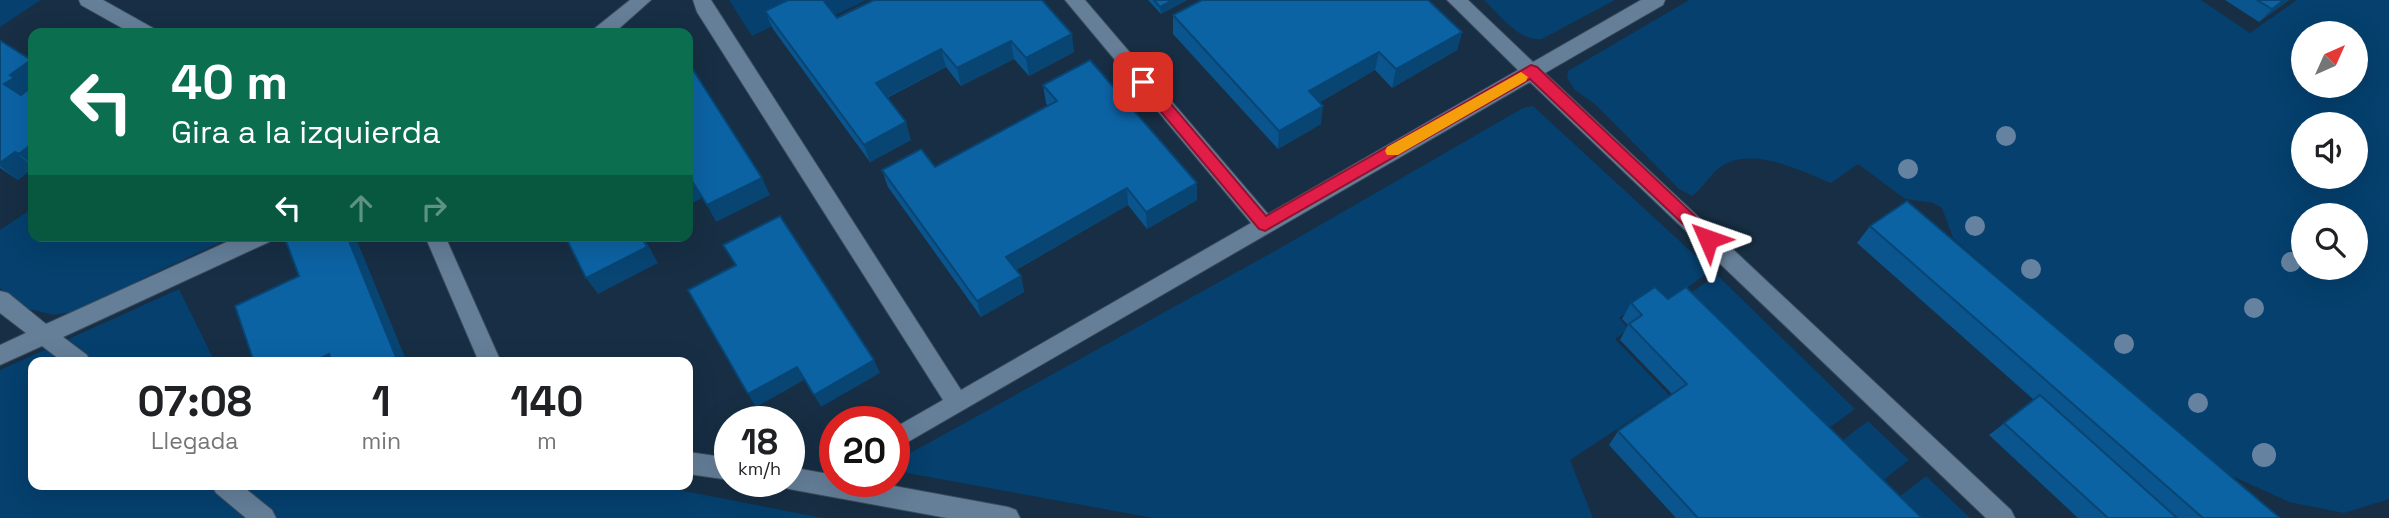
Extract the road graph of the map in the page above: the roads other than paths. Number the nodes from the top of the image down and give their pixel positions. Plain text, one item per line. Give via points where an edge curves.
1 (88, 0) edge
2 (642, 0) edge
3 (702, 0) edge
4 (1074, 0) edge
5 (1456, 0) edge
6 (1656, 0) edge
7 (137, 28) edge
8 (608, 28) edge
9 (1531, 71) junction
10 (1265, 225) junction
11 (249, 242) edge
12 (438, 242) edge
13 (0, 300) edge
14 (47, 335) junction
15 (0, 355) edge
16 (73, 357) edge
17 (488, 357) edge
18 (957, 403) junction
19 (910, 431) edge
20 (693, 464) edge
21 (714, 467) edge
22 (231, 490) edge
23 (910, 497) edge
24 (264, 518) edge
25 (1008, 518) edge
26 (2003, 518) edge

1 - 7 lane
2 - 8 lane
3 - 18 lane
4 - 10 lane
5 - 9 lane
6 - 9 lane
9 - 10 lane
9 - 26 lane
10 - 18 lane
11 - 14 lane
12 - 17 lane
13 - 14 lane
14 - 15 lane
14 - 16 lane
18 - 19 lane
20 - 21 lane
22 - 24 lane
23 - 25 lane

